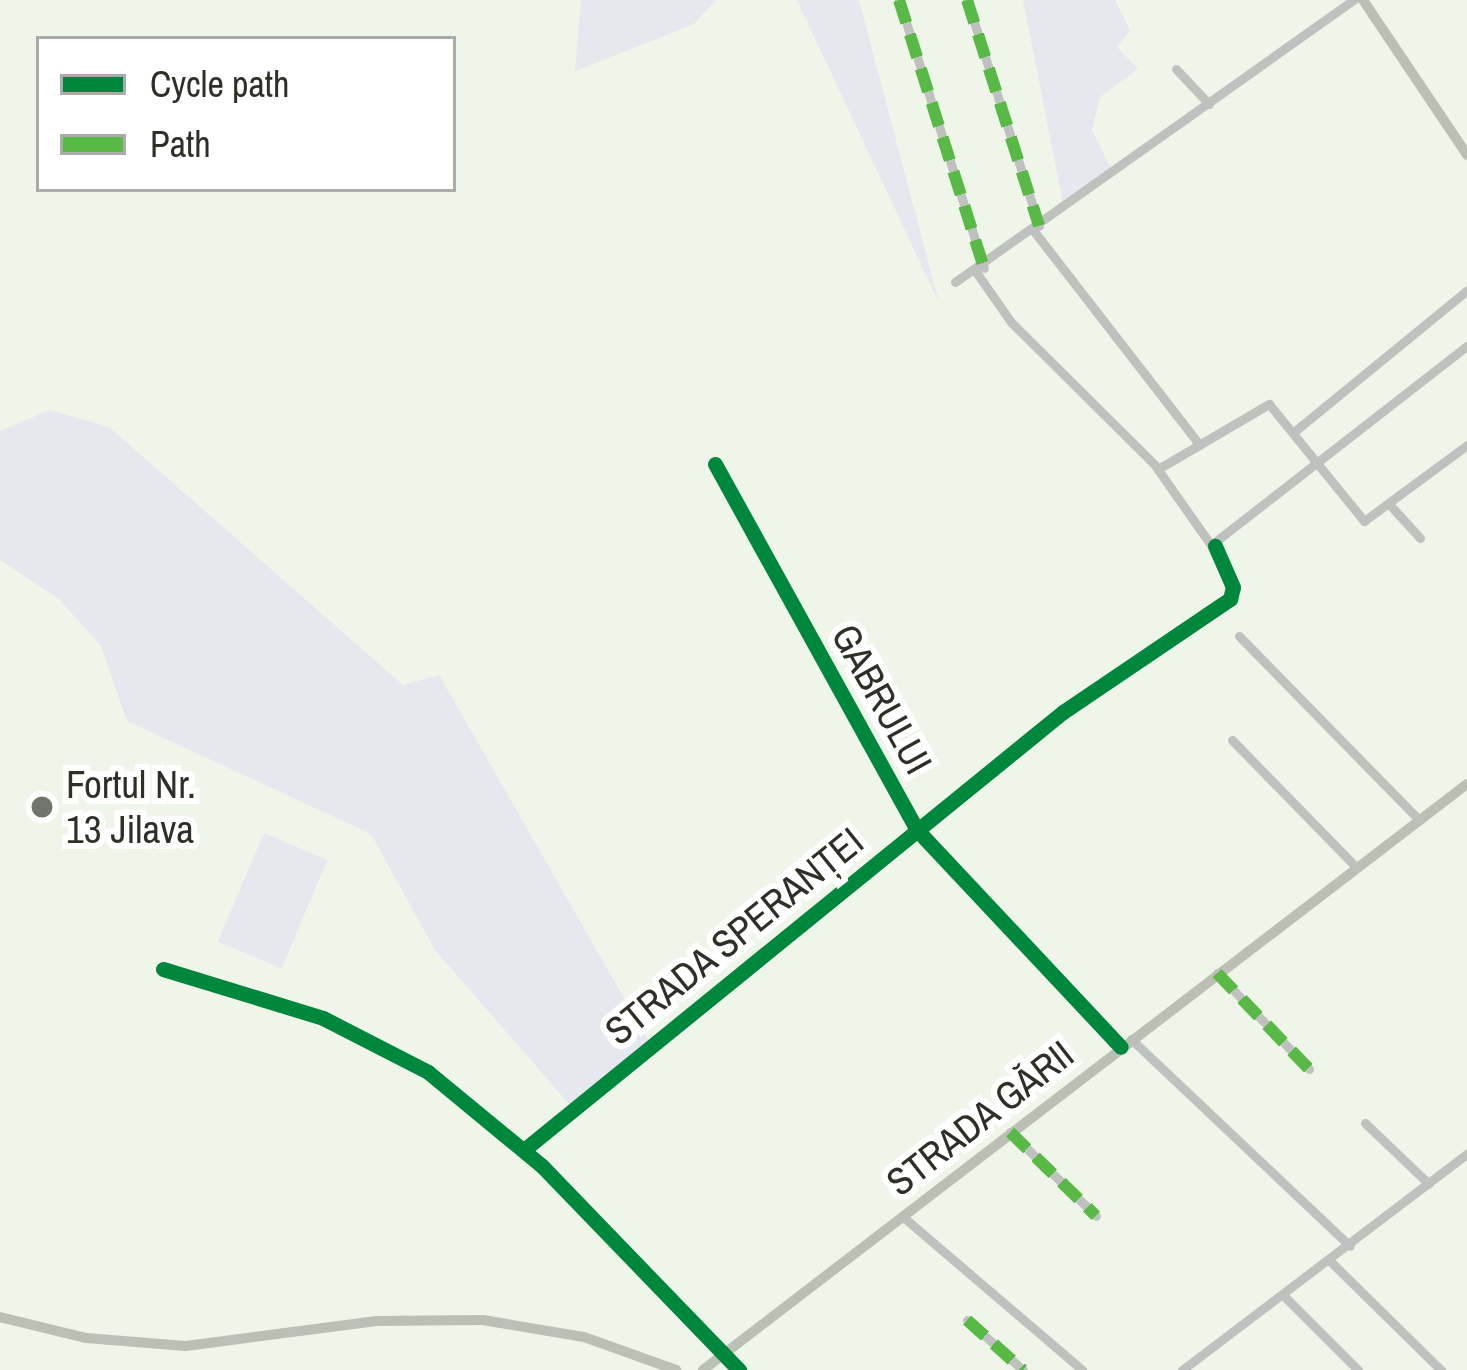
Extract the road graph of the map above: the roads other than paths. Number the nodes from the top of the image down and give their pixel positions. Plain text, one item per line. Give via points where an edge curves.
1 (898, 0) edge
2 (967, 0) edge
3 (1354, 0) edge
4 (1363, 0) edge
5 (1176, 69) dead end
6 (1209, 104) junction
7 (1467, 154) edge
8 (1036, 228) junction
9 (980, 270) junction
10 (955, 281) dead end
11 (1467, 290) edge
12 (1467, 346) edge
13 (1295, 431) junction
14 (1200, 445) junction
15 (1467, 445) edge
16 (715, 464) dead end
17 (1320, 464) junction
18 (1158, 469) junction
19 (1389, 504) junction
20 (1420, 538) dead end
21 (1212, 545) junction
22 (1239, 635) dead end
23 (1232, 740) dead end
24 (1467, 784) edge
25 (1419, 820) junction
26 (918, 831) junction
27 (1356, 868) junction
28 (163, 969) dead end
29 (1216, 973) junction
30 (1126, 1043) junction
31 (1309, 1069) dead end
32 (1365, 1123) dead end
33 (1010, 1132) junction
34 (525, 1149) junction
35 (1467, 1154) edge
36 (1429, 1184) junction
37 (902, 1216) junction
38 (1096, 1216) dead end
39 (1350, 1246) junction
40 (1330, 1261) junction
41 (1283, 1295) junction
42 (0, 1317) edge
43 (968, 1320) dead end
44 (725, 1353) junction
45 (676, 1370) edge
46 (703, 1370) edge
47 (739, 1370) edge
48 (1023, 1370) edge
49 (1082, 1370) edge
50 (1182, 1370) edge
51 (1358, 1370) edge
52 (1442, 1370) edge

1 - 9 street
2 - 8 street
3 - 6 street
4 - 7 main road
5 - 6 street
6 - 8 street
8 - 9 street
8 - 14 street
9 - 10 street
9 - 18 street via 1011,322
11 - 13 street
12 - 17 street
13 - 14 street via 1269,404
13 - 17 street
14 - 18 street
15 - 19 street
16 - 26 street, GABRULUI
17 - 19 street via 1361,520
17 - 21 street
18 - 21 street
19 - 20 street
21 - 26 street, STRADA SPERANȚEI via 1233,587 1229,599 1063,712
22 - 25 street
23 - 27 street
24 - 25 main road, STRADA GĂRII
25 - 27 main road, STRADA GĂRII
26 - 30 street, GABRULUI
26 - 34 street, STRADA SPERANȚEI
27 - 29 main road, STRADA GĂRII
28 - 34 street via 360,1034 428,1072
29 - 30 main road, STRADA GĂRII
29 - 31 street
30 - 33 main road, STRADA GĂRII
30 - 39 street, GABRULUI
32 - 36 street
33 - 37 main road, STRADA GĂRII
33 - 38 street
34 - 44 street
35 - 36 street
36 - 39 street
37 - 44 main road, STRADA GĂRII
37 - 49 street
39 - 40 street
40 - 41 street
40 - 52 street
41 - 50 street
41 - 51 street
42 - 45 main road via 86,1338 186,1346 376,1321 483,1320 601,1342
43 - 48 street
44 - 46 main road, STRADA GĂRII
44 - 47 street

